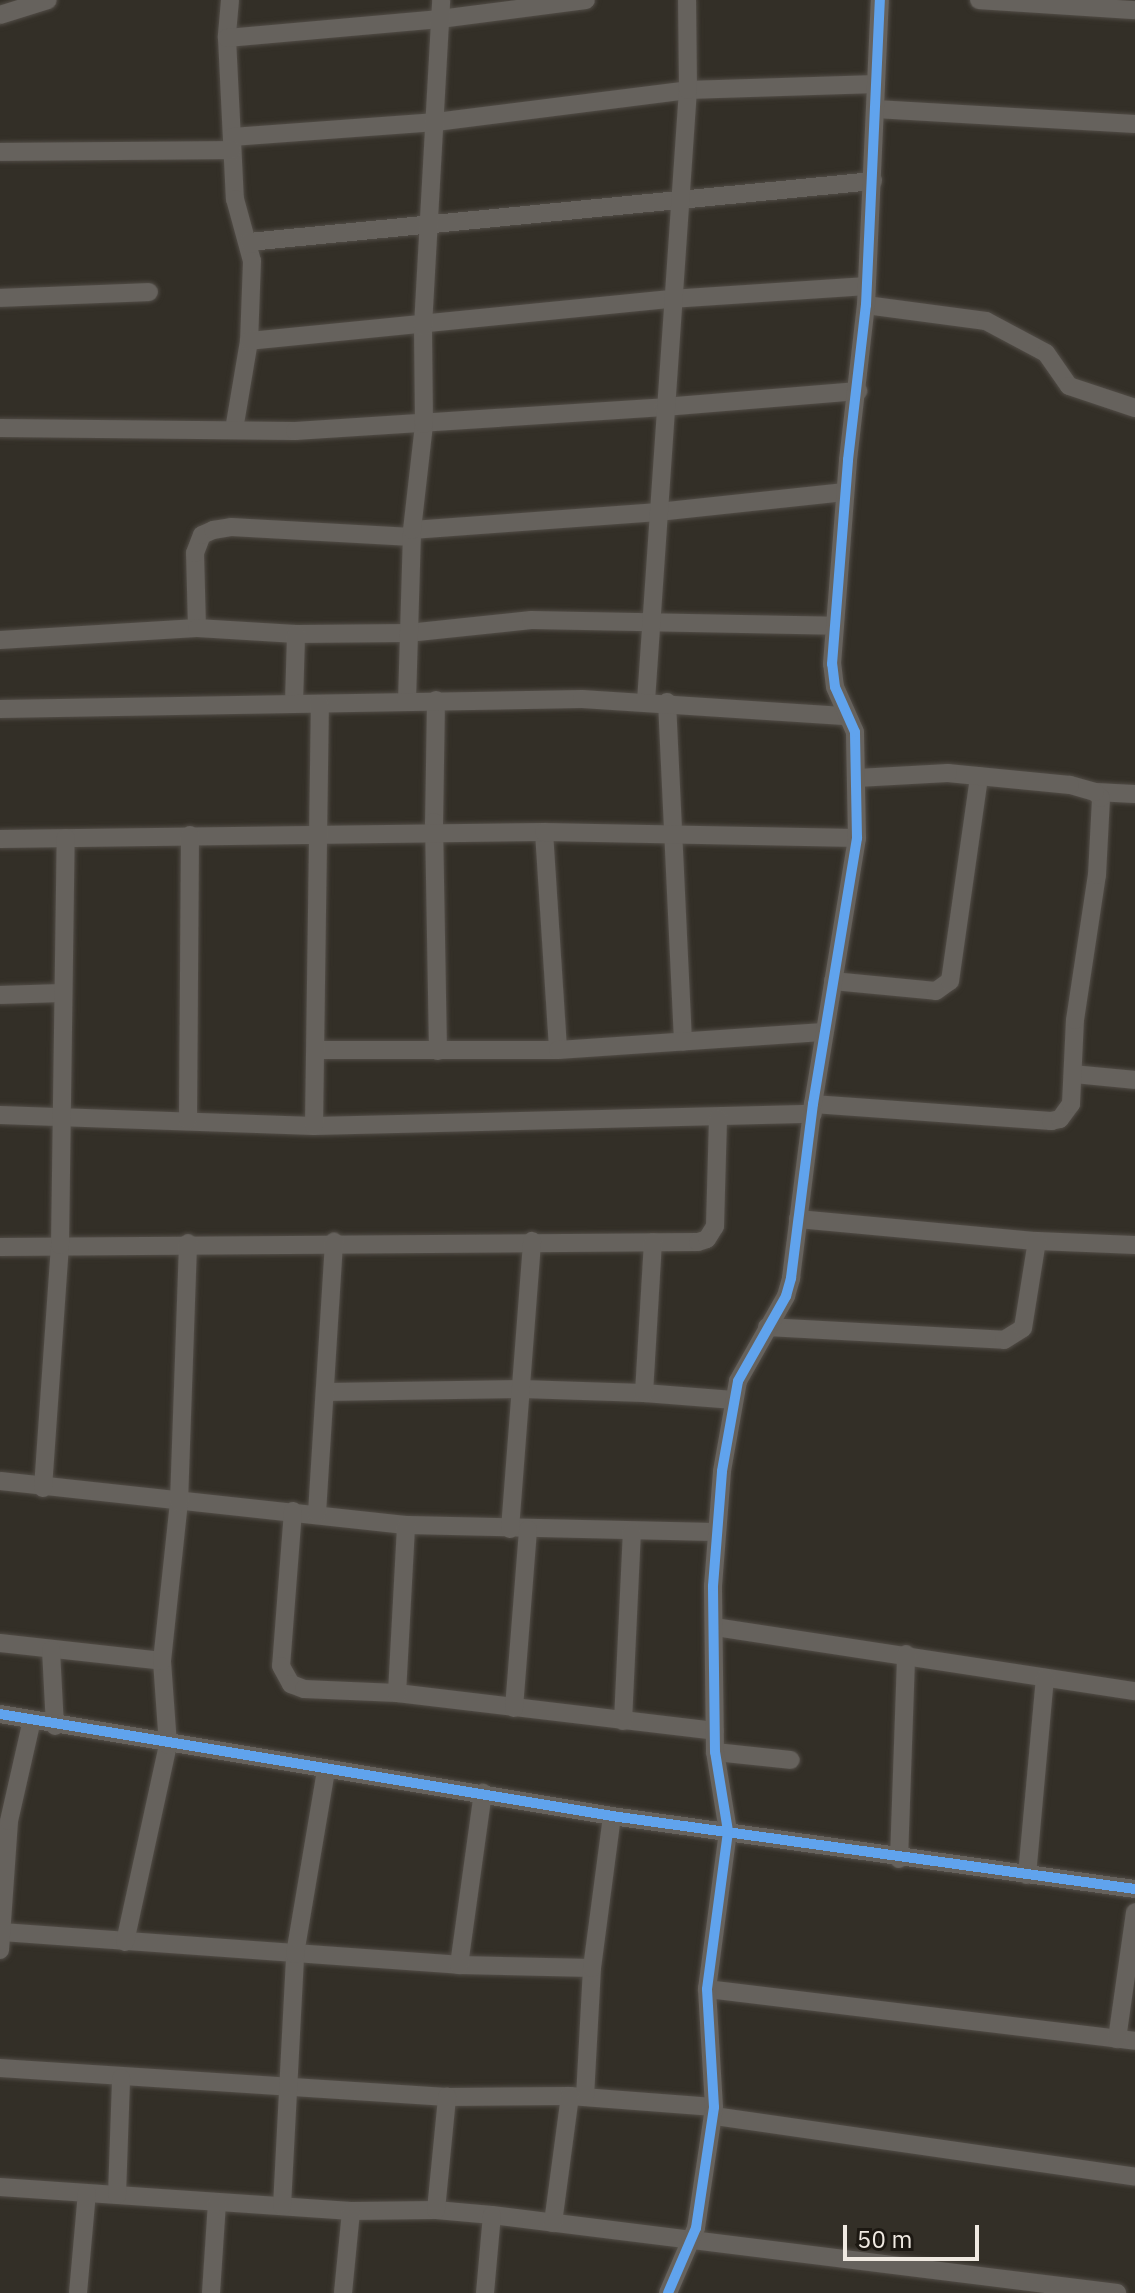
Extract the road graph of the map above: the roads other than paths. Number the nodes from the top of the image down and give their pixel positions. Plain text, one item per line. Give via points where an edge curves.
1 (48, 0) edge
2 (230, 0) edge
3 (586, 0) edge
4 (687, 0) edge
5 (880, 0) edge
6 (979, 0) edge
7 (440, 10) edge
8 (1135, 10) edge
9 (0, 15) edge
10 (227, 38) junction
11 (876, 84) junction
12 (688, 90) junction
13 (876, 109) junction
14 (436, 122) junction
15 (1135, 124) edge
16 (232, 143) junction
17 (0, 152) edge
18 (873, 181) junction
19 (681, 197) junction
20 (428, 223) junction
21 (249, 242) junction
22 (866, 286) junction
23 (149, 292) dead end
24 (0, 298) edge
25 (672, 299) junction
26 (866, 305) junction
27 (423, 326) junction
28 (249, 341) junction
29 (858, 391) junction
30 (664, 407) junction
31 (1135, 408) edge
32 (424, 424) junction
33 (0, 428) edge
34 (234, 430) junction
35 (845, 492) junction
36 (658, 512) junction
37 (412, 534) junction
38 (653, 624) junction
39 (835, 626) junction
40 (197, 628) junction
41 (408, 633) junction
42 (296, 634) junction
43 (0, 640) edge
44 (436, 700) junction
45 (407, 701) junction
46 (646, 701) junction
47 (667, 702) junction
48 (294, 703) junction
49 (320, 704) junction
50 (0, 709) edge
51 (847, 716) junction
52 (979, 776) junction
53 (857, 778) junction
54 (1095, 792) junction
55 (1135, 794) edge
56 (544, 832) junction
57 (434, 833) junction
58 (676, 833) junction
59 (190, 835) junction
60 (317, 836) junction
61 (66, 838) junction
62 (857, 838) junction
63 (0, 839) edge
64 (833, 981) junction
65 (61, 993) junction
66 (0, 995) edge
67 (824, 1032) junction
68 (683, 1042) junction
69 (316, 1050) junction
70 (558, 1050) junction
71 (438, 1051) junction
72 (1073, 1074) junction
73 (1135, 1080) edge
74 (813, 1109) junction
75 (0, 1115) edge
76 (64, 1118) junction
77 (718, 1118) junction
78 (188, 1120) junction
79 (314, 1126) junction
80 (798, 1219) junction
81 (532, 1241) junction
82 (1037, 1241) junction
83 (334, 1242) junction
84 (653, 1242) junction
85 (188, 1243) junction
86 (60, 1245) junction
87 (1135, 1245) edge
88 (0, 1247) edge
89 (767, 1327) junction
90 (522, 1389) junction
91 (325, 1392) junction
92 (644, 1393) junction
93 (734, 1400) junction
94 (0, 1481) edge
95 (43, 1488) junction
96 (179, 1502) junction
97 (293, 1511) junction
98 (317, 1513) junction
99 (406, 1525) junction
100 (519, 1530) junction
101 (632, 1532) junction
102 (716, 1532) junction
103 (715, 1627) junction
104 (0, 1643) edge
105 (51, 1650) junction
106 (906, 1654) junction
107 (162, 1661) junction
108 (1045, 1678) junction
109 (1135, 1691) edge
110 (397, 1693) junction
111 (514, 1708) junction
112 (0, 1714) edge
113 (32, 1720) junction
114 (623, 1721) junction
115 (55, 1726) junction
116 (715, 1731) junction
117 (168, 1745) junction
118 (715, 1752) junction
119 (791, 1760) dead end
120 (326, 1770) junction
121 (483, 1793) junction
122 (612, 1816) junction
123 (728, 1831) junction
124 (899, 1859) junction
125 (1027, 1875) junction
126 (1135, 1889) edge
127 (1135, 1912) edge
128 (1, 1941) edge
129 (125, 1942) junction
130 (295, 1954) junction
131 (459, 1965) junction
132 (592, 1968) junction
133 (707, 1989) junction
134 (1126, 2040) edge
135 (0, 2068) edge
136 (121, 2078) junction
137 (287, 2088) junction
138 (447, 2097) junction
139 (578, 2097) junction
140 (714, 2112) junction
141 (1135, 2177) edge
142 (0, 2187) edge
143 (87, 2193) junction
144 (117, 2195) junction
145 (217, 2202) junction
146 (282, 2206) junction
147 (436, 2210) junction
148 (351, 2211) junction
149 (492, 2215) junction
150 (553, 2223) junction
151 (692, 2240) junction
152 (78, 2293) edge
153 (211, 2293) edge
154 (343, 2293) edge
155 (485, 2293) edge
156 (668, 2293) edge
157 (1117, 2293) edge

1 - 9 street
2 - 10 street
3 - 7 street
4 - 12 street
5 - 11 street
6 - 8 street
7 - 10 street
7 - 14 street
10 - 16 street
11 - 12 street
11 - 13 street
12 - 14 street
12 - 19 street
13 - 15 street
13 - 18 street
14 - 16 street
14 - 20 street
16 - 17 street
16 - 21 street via 235,199
18 - 19 street
18 - 22 street
19 - 20 street
19 - 25 street
20 - 21 street
20 - 27 street
21 - 28 street
22 - 25 street
22 - 26 street
23 - 24 street
25 - 27 street
25 - 30 street
26 - 29 street
26 - 31 street via 986,321 1046,353 1069,386
27 - 28 street
27 - 32 street
28 - 34 street
29 - 30 street
29 - 35 street
30 - 32 street
30 - 36 street
32 - 34 street
32 - 37 street
33 - 34 street
35 - 36 street
35 - 39 street
36 - 37 street
36 - 38 street
37 - 40 street via 213,530 202,535 195,553
37 - 41 street
38 - 39 street
38 - 41 street via 531,620
38 - 46 street
39 - 51 street via 834,677
40 - 42 street
40 - 43 street
41 - 42 street
41 - 45 street
42 - 48 street
44 - 45 street
44 - 46 street
44 - 57 street
45 - 49 street
46 - 47 street
47 - 51 street
47 - 58 street
48 - 49 street
48 - 50 street
49 - 60 street
51 - 53 street via 855,732
52 - 53 street
52 - 54 street
52 - 64 street via 950,981 936,991
53 - 62 street
54 - 55 street
54 - 72 street via 1103,804
56 - 57 street
56 - 58 street
56 - 70 street
57 - 60 street
57 - 71 street
58 - 62 street
58 - 68 street
59 - 60 street
59 - 61 street
59 - 78 street
60 - 69 street
61 - 63 street
61 - 65 street
62 - 64 street
64 - 67 street
65 - 66 street
65 - 76 street
67 - 68 street
67 - 74 street
68 - 70 street
69 - 71 street
69 - 79 street
70 - 71 street
72 - 73 street
72 - 74 street via 1068,1112 1051,1121
74 - 77 street
74 - 80 street
75 - 76 street
76 - 78 street
76 - 86 street
77 - 79 street
77 - 84 street via 713,1233 698,1242
78 - 79 street
80 - 82 street
80 - 89 street via 786,1296
81 - 83 street
81 - 84 street
81 - 90 street
82 - 87 street
82 - 89 street via 1023,1328 1004,1340
83 - 85 street
83 - 91 street
84 - 92 street
85 - 86 street
85 - 96 street
86 - 88 street
86 - 95 street
89 - 93 street via 738,1381
90 - 91 street
90 - 92 street
90 - 100 street
91 - 98 street
92 - 93 street
93 - 102 street
94 - 95 street
95 - 96 street
96 - 97 street
96 - 107 street
97 - 98 street
97 - 110 street via 281,1666 285,1676 304,1689
98 - 99 street
99 - 100 street
99 - 110 street
100 - 101 street
100 - 111 street
101 - 102 street
101 - 114 street
102 - 103 street
103 - 106 street
103 - 116 street
104 - 105 street
105 - 107 street
105 - 115 street
106 - 108 street
106 - 124 street
107 - 117 street
108 - 109 street
108 - 125 street
110 - 111 street
111 - 114 street
112 - 113 street
113 - 115 street
113 - 128 street via 9,1821
114 - 116 street
115 - 117 street
116 - 118 street
117 - 120 street
117 - 129 street
118 - 119 street
118 - 123 street
120 - 121 street
120 - 130 street
121 - 122 street
121 - 131 street
122 - 123 street
122 - 132 street
123 - 124 street
123 - 133 street
124 - 125 street
125 - 126 street
127 - 134 street
128 - 129 street
129 - 130 street
130 - 131 street
130 - 137 street
131 - 132 street
132 - 139 street
133 - 134 street
133 - 140 street
135 - 136 street
136 - 137 street
136 - 144 street
137 - 138 street
137 - 146 street
138 - 139 street
138 - 147 street
139 - 140 street
139 - 150 street
140 - 141 street
140 - 151 street
142 - 143 street
143 - 144 street
143 - 152 street
144 - 145 street
145 - 146 street
145 - 153 street
146 - 148 street
147 - 148 street
147 - 149 street
148 - 154 street
149 - 150 street
149 - 155 street
150 - 151 street
151 - 156 street
151 - 157 street

